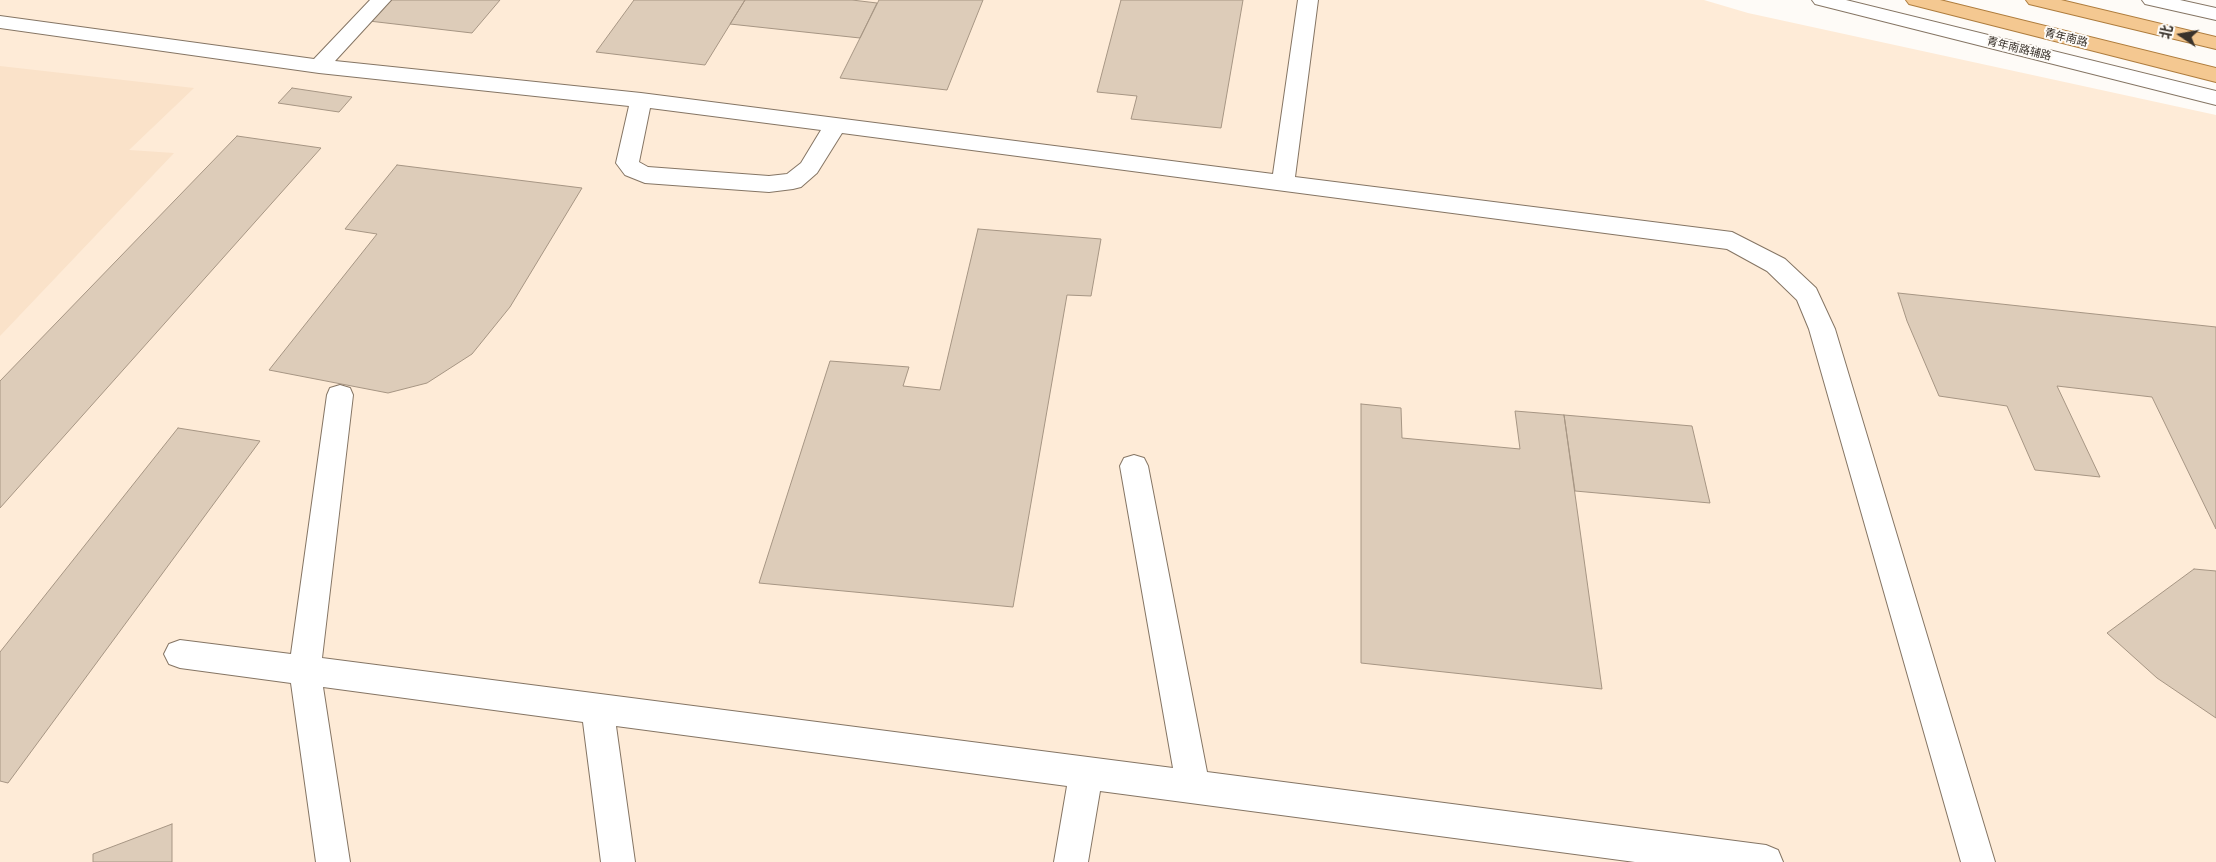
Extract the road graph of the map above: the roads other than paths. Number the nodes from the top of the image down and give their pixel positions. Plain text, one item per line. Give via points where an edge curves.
1 (381, 0) edge
2 (1308, 0) edge
3 (1822, 0) edge
4 (1916, 0) edge
5 (2036, 0) edge
6 (2152, 0) edge
7 (2216, 14) edge
8 (0, 22) edge
9 (2216, 43) edge
10 (318, 66) junction
11 (2216, 75) edge
12 (2216, 98) edge
13 (641, 100) junction
14 (836, 125) junction
15 (1283, 183) junction
16 (340, 395) dead end
17 (1134, 466) dead end
18 (180, 654) dead end
19 (305, 670) junction
20 (597, 708) junction
21 (1086, 772) junction
22 (1193, 785) junction
23 (624, 861) edge
24 (333, 862) edge
25 (1071, 862) edge
26 (1766, 862) edge
27 (1978, 862) edge

1 - 10 lane
2 - 15 lane
3 - 12 lane, 青年南路辅路
4 - 11 main road, 青年南路
5 - 9 main road
6 - 7 lane
8 - 10 lane
10 - 13 lane
13 - 14 lane
13 - 14 lane via 627,163 645,175 769,184 793,181 810,168
14 - 15 lane
15 - 27 lane via 1732,241 1776,265 1807,295 1822,329
16 - 19 lane
17 - 22 lane
18 - 19 lane
19 - 20 lane
19 - 24 lane
20 - 21 lane
20 - 23 lane
21 - 22 lane
21 - 25 lane
22 - 26 lane

